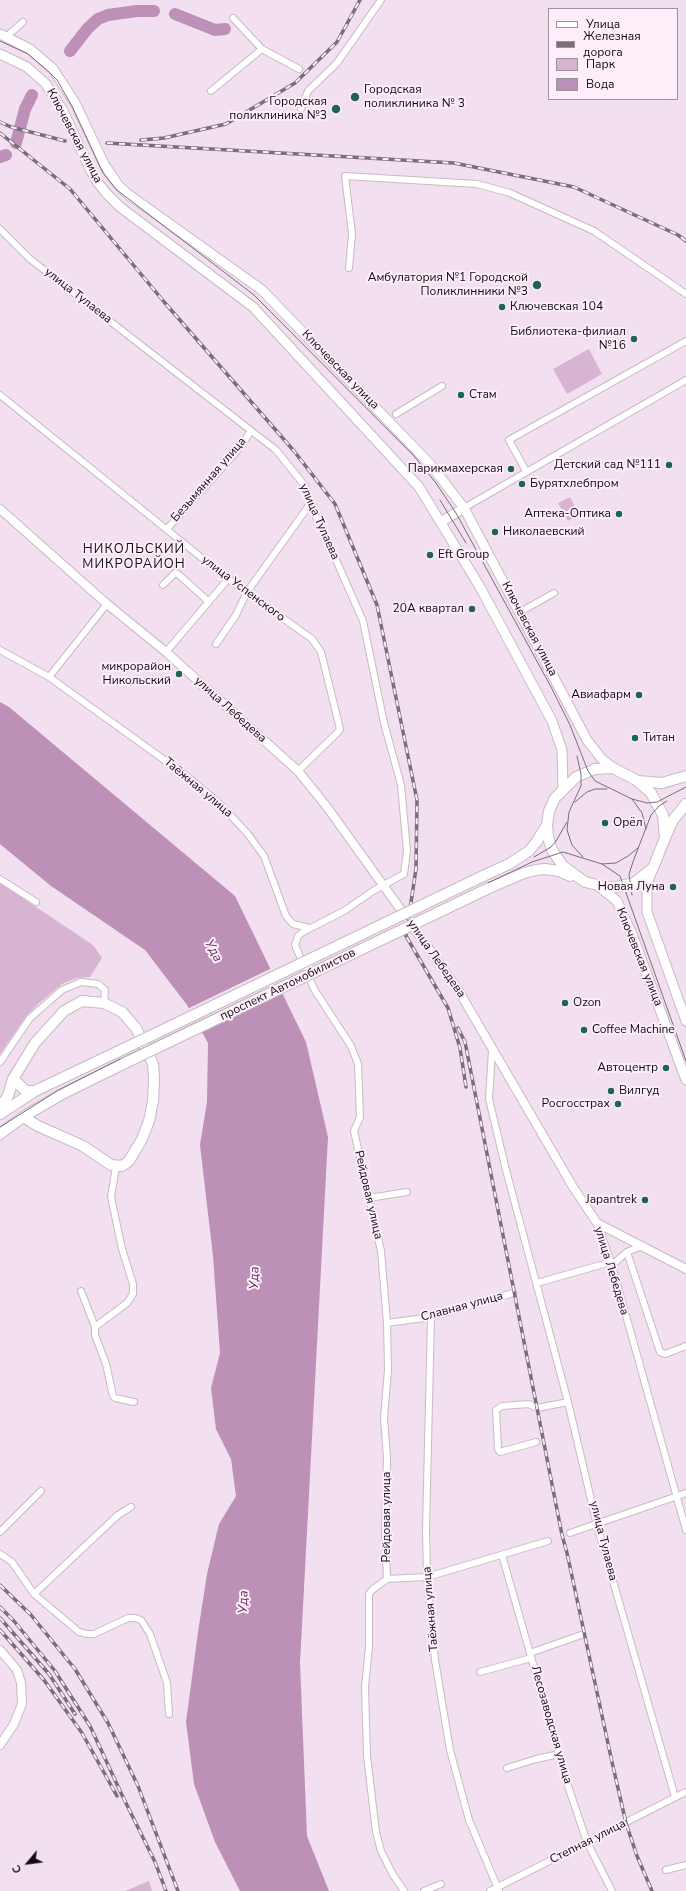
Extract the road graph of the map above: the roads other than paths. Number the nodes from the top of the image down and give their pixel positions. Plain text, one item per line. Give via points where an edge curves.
1 (381, 0) edge
2 (233, 18) dead end
3 (23, 22) dead end
4 (3, 35) edge
5 (262, 49) junction
6 (0, 54) edge
7 (299, 69) dead end
8 (211, 91) dead end
9 (301, 108) dead end
10 (0, 229) edge
11 (348, 268) dead end
12 (686, 294) edge
13 (686, 341) edge
14 (686, 380) edge
15 (442, 386) dead end
16 (0, 395) edge
17 (396, 414) dead end
18 (251, 431) junction
19 (526, 471) junction
20 (310, 504) junction
21 (464, 508) junction
22 (0, 509) edge
23 (441, 522) junction
24 (167, 529) junction
25 (228, 579) junction
26 (163, 586) dead end
27 (247, 592) junction
28 (554, 593) dead end
29 (209, 602) junction
30 (107, 604) junction
31 (520, 612) junction
32 (216, 644) dead end
33 (0, 650) edge
34 (166, 652) junction
35 (49, 677) junction
36 (613, 768) junction
37 (298, 771) junction
38 (686, 776) edge
39 (636, 780) junction
40 (563, 789) junction
41 (686, 804) edge
42 (547, 825) junction
43 (665, 838) junction
44 (653, 868) junction
45 (0, 879) edge
46 (585, 882) junction
47 (598, 886) junction
48 (383, 887) junction
49 (36, 902) dead end
50 (309, 928) junction
51 (104, 1003) junction
52 (686, 1020) edge
53 (492, 1050) junction
54 (0, 1062) edge
55 (13, 1079) junction
56 (686, 1080) edge
57 (35, 1091) junction
58 (0, 1107) edge
59 (0, 1114) edge
60 (22, 1117) junction
61 (0, 1134) edge
62 (116, 1167) junction
63 (407, 1192) dead end
64 (369, 1198) junction
65 (597, 1223) junction
66 (642, 1246) junction
67 (627, 1252) junction
68 (611, 1264) junction
69 (686, 1268) edge
70 (538, 1283) junction
71 (81, 1291) dead end
72 (513, 1293) dead end
73 (431, 1317) junction
74 (387, 1323) junction
75 (96, 1327) junction
76 (686, 1346) edge
77 (134, 1402) dead end
78 (568, 1402) junction
79 (536, 1442) dead end
80 (41, 1491) dead end
81 (686, 1493) edge
82 (675, 1496) junction
83 (131, 1507) dead end
84 (597, 1524) junction
85 (686, 1530) edge
86 (0, 1532) edge
87 (570, 1533) dead end
88 (548, 1541) dead end
89 (0, 1554) edge
90 (502, 1555) junction
91 (427, 1577) junction
92 (387, 1579) junction
93 (34, 1594) junction
94 (581, 1636) dead end
95 (0, 1650) edge
96 (530, 1656) junction
97 (480, 1672) dead end
98 (168, 1714) dead end
99 (0, 1746) edge
100 (559, 1754) junction
101 (507, 1768) dead end
102 (686, 1792) edge
103 (675, 1797) junction
104 (587, 1842) junction
105 (686, 1865) edge
106 (666, 1870) dead end
107 (441, 1884) dead end
108 (498, 1889) edge
109 (404, 1891) edge
110 (424, 1891) edge
111 (490, 1891) edge
112 (612, 1891) edge

1 - 9 street via 337,63 308,91
2 - 5 street
3 - 4 street
4 - 21 main road, Ключевская улица via 30,49 53,69 75,103 104,164 118,185 262,290 430,464
5 - 7 street
5 - 8 street
6 - 23 main road, Ключевская улица via 27,66 46,84 60,106 90,169 107,194 120,207 253,307 419,487
10 - 18 street, улица Тулаева via 30,259
11 - 12 street via 352,234 345,176 477,184 510,193 594,231
13 - 19 street via 509,440
14 - 19 street
15 - 17 street
16 - 24 street, улица Успенского
18 - 20 street, улица Тулаева via 276,450 292,468 305,486
18 - 24 street, Безымянная улица via 237,451
19 - 21 street
20 - 27 street
20 - 48 street, улица Тулаева via 363,621 384,723 401,785 407,851 404,874
21 - 23 main road
21 - 31 main road, Ключевская улица
22 - 30 street, улица Лебедева
23 - 40 main road, Ключевская улица via 480,587 552,721 562,750
24 - 25 street, улица Успенского
25 - 27 street, улица Успенского
25 - 29 street
26 - 29 street via 175,573 178,574
27 - 32 street via 236,615
27 - 37 street, улица Успенского via 312,639 321,652 340,729
28 - 31 street
29 - 34 street
30 - 34 street, улица Лебедева
30 - 35 street
31 - 36 main road, Ключевская улица via 587,740
33 - 35 street, Таёжная улица
34 - 37 street, улица Лебедева
35 - 50 street, Таёжная улица via 188,777 221,805 264,856 286,916 293,924
36 - 39 main road
36 - 40 main road via 595,769 581,774
37 - 48 street, улица Лебедева via 327,807
38 - 39 main road via 662,783
39 - 43 main road via 646,786 657,802 662,815
40 - 42 main road via 549,811
41 - 43 main road via 673,820
42 - 46 main road via 548,837 556,858
42 - 57 main road, проспект Автомобилистов, bridge via 529,850 509,864
43 - 44 main road
44 - 47 main road via 630,885 611,888
44 - 52 main road, Ключевская улица via 647,884 647,912
45 - 49 street
46 - 47 main road
46 - 60 main road, проспект Автомобилистов, bridge via 559,871 545,869 524,872 123,1064
47 - 56 main road, Ключевская улица via 616,901 632,934
48 - 50 street via 337,915
48 - 53 street, улица Лебедева via 457,988
50 - 64 street, Рейдовая улица via 298,936 295,945 314,989 351,1046 358,1064 360,1117 354,1131
51 - 54 street via 105,990 98,984 81,982 62,990 30,1018
51 - 55 main road via 82,1001 64,1011 35,1043
51 - 62 main road via 122,1012 136,1028 153,1064 153,1101 149,1121 129,1161
53 - 65 street, улица Лебедева
53 - 70 street, улица Тулаева via 489,1099
55 - 57 main road via 26,1091
55 - 58 main road via 8,1096
57 - 59 main road, проспект Автомобилистов
60 - 61 main road, проспект Автомобилистов
60 - 62 main road via 83,1146
62 - 75 street via 111,1198 133,1284 133,1294 127,1303
63 - 64 street
64 - 74 street, Рейдовая улица via 381,1251
65 - 66 street
65 - 68 street, улица Лебедева
66 - 67 street
66 - 69 street
67 - 68 street
67 - 76 street via 660,1352 665,1354
68 - 70 street
68 - 82 street, улица Лебедева
70 - 78 street, улица Тулаева
71 - 75 street
72 - 73 street, Славная улица
73 - 74 street, Славная улица
73 - 91 street, Таёжная улица
74 - 92 street, Рейдовая улица via 388,1370 384,1418 387,1458
75 - 77 street via 95,1335 106,1364 113,1396
78 - 79 street via 537,1408 530,1404 506,1406 496,1410 500,1452
78 - 84 street, улица Тулаева
80 - 86 street
81 - 82 street
82 - 84 street
82 - 85 street, улица Лебедева
83 - 93 street via 118,1515
84 - 87 street
84 - 103 street, улица Тулаева
88 - 90 street
89 - 93 street via 12,1562
90 - 91 street
90 - 96 street, Лесозаводская улица
91 - 92 street
91 - 108 street, Таёжная улица via 436,1660 450,1750 469,1820
92 - 109 street, Рейдовая улица via 369,1594 369,1647 365,1688 367,1756 376,1832 381,1851
93 - 98 street via 71,1625 87,1634 94,1634 128,1618 141,1620 150,1634 167,1683
94 - 96 street
95 - 99 street via 17,1670 22,1683 22,1704 14,1724
96 - 97 street
96 - 100 street, Лесозаводская улица
100 - 101 street
100 - 104 street, Лесозаводская улица
102 - 103 street, Степная улица
103 - 104 street, Степная улица
104 - 108 street, Степная улица
104 - 112 street, Лесозаводская улица
105 - 106 street
107 - 110 street
108 - 111 street, Степная улица

